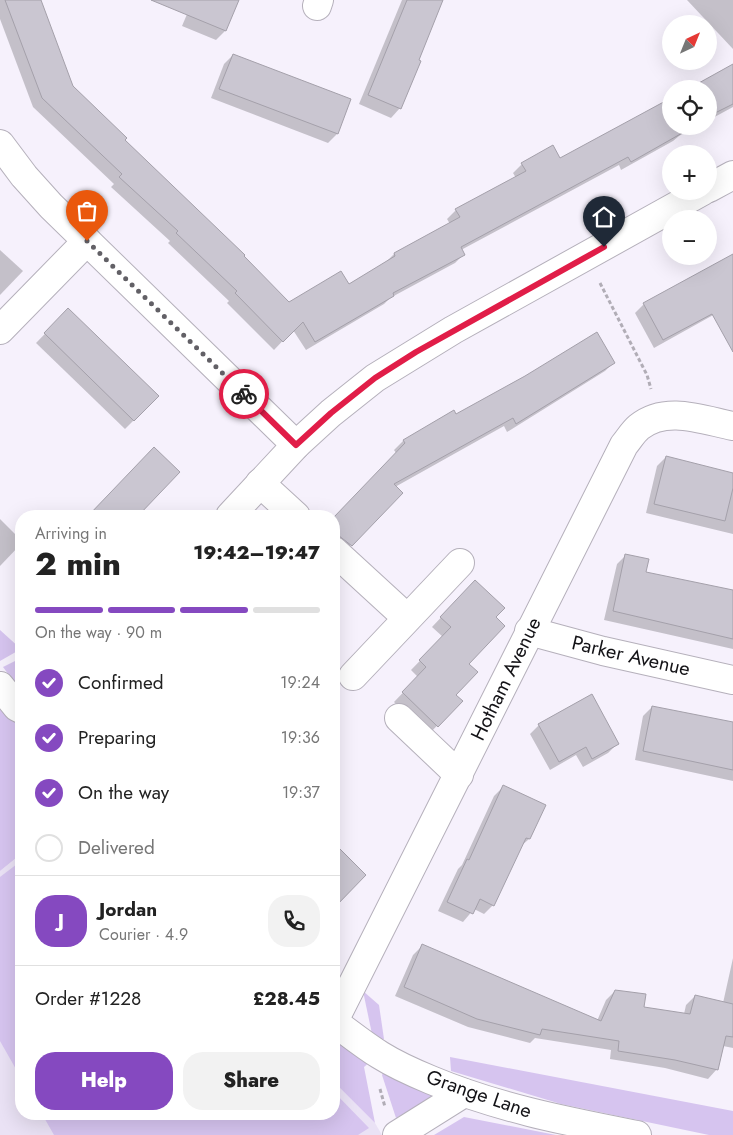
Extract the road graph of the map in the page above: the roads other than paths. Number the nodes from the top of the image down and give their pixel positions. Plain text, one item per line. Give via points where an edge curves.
1 (0, 144) edge
2 (733, 175) edge
3 (717, 184) edge
4 (687, 200) edge
5 (87, 241) junction
6 (0, 330) edge
7 (733, 426) edge
8 (296, 445) junction
9 (260, 483) junction
10 (235, 510) edge
11 (289, 510) edge
12 (340, 557) edge
13 (460, 563) dead end
14 (407, 618) junction
15 (529, 631) junction
16 (353, 676) dead end
17 (733, 680) edge
18 (0, 686) edge
19 (15, 705) edge
20 (399, 718) dead end
21 (458, 775) junction
22 (340, 1010) edge
23 (340, 1026) edge
24 (464, 1093) junction
25 (396, 1135) edge
26 (636, 1135) edge

1 - 5 street via 24,176
2 - 3 street
4 - 8 street via 416,352 375,378
5 - 6 street
5 - 8 street
7 - 15 street, Hotham Avenue via 686,416 660,416 640,427 624,445
8 - 9 street
9 - 10 street
9 - 11 street
12 - 14 street
13 - 14 street
14 - 16 street
15 - 17 street, Parker Avenue via 603,652
15 - 21 street, Hotham Avenue
18 - 19 street
20 - 21 street
21 - 22 street, Hotham Avenue
23 - 24 street, Grange Lane via 381,1056
24 - 25 street
24 - 26 street, Grange Lane via 537,1114

